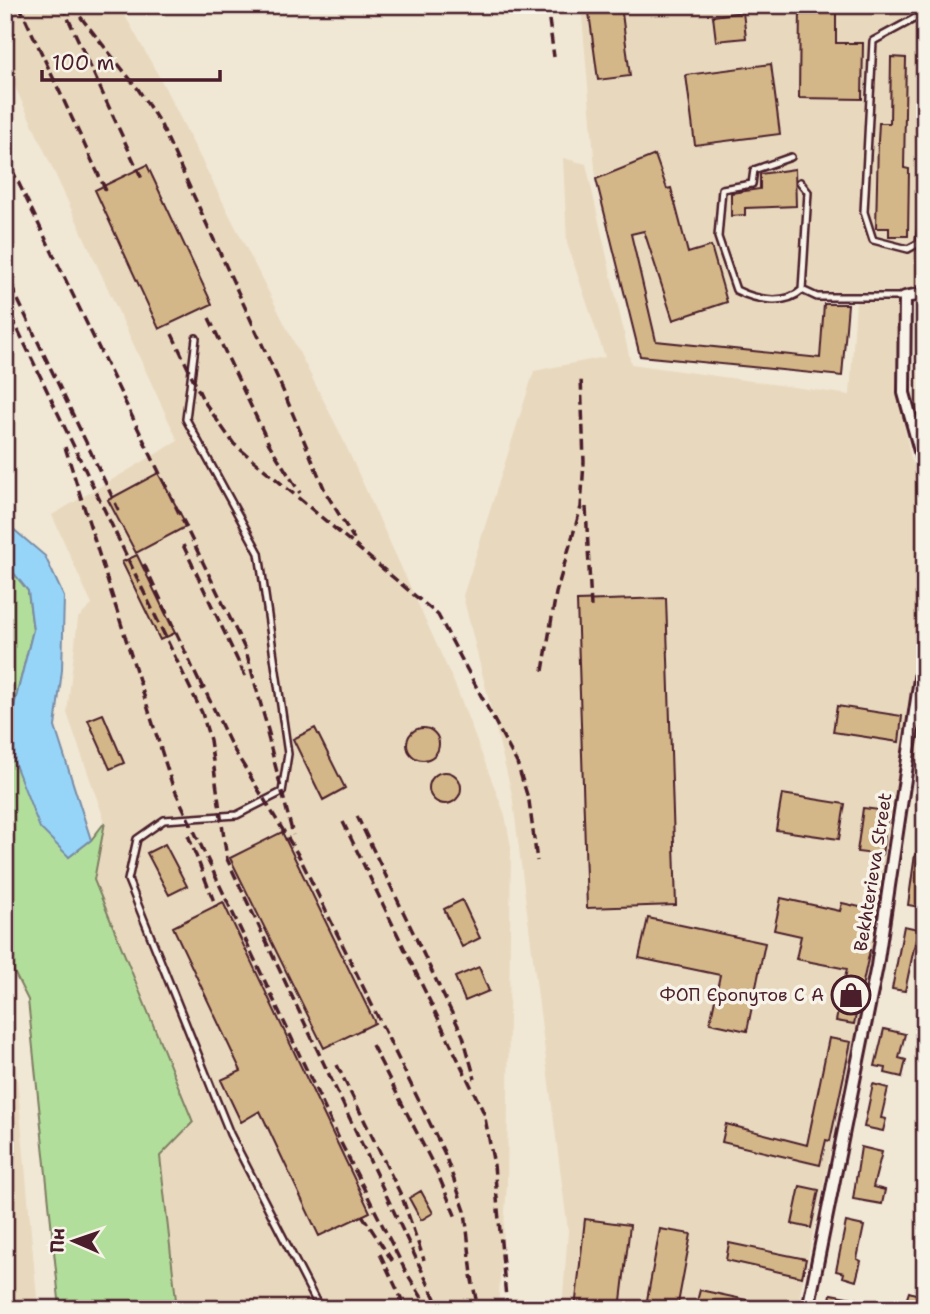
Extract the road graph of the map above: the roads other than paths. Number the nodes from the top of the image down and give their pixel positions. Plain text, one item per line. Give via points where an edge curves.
1 (920, 5) edge
2 (921, 15) junction
3 (924, 138) edge
4 (791, 157) dead end
5 (925, 178) edge
6 (800, 182) dead end
7 (925, 202) edge
8 (802, 290) junction
9 (925, 293) edge
10 (905, 297) junction
11 (196, 338) dead end
12 (925, 469) edge
13 (925, 645) edge
14 (320, 1309) edge
15 (808, 1309) edge

1 - 2 lane
2 - 3 lane
2 - 7 lane via 873,41 864,212 873,240 908,249 919,243
3 - 5 lane
4 - 8 lane via 754,170 752,184 722,189 718,237 736,290 781,300
6 - 8 lane via 807,192
8 - 10 lane via 817,297
9 - 10 street
10 - 12 street via 904,393
11 - 14 lane via 186,419 259,553 288,754 282,792 237,816 164,820 137,839 128,880 230,1134
13 - 15 street, Bekhterieva Street via 877,966

